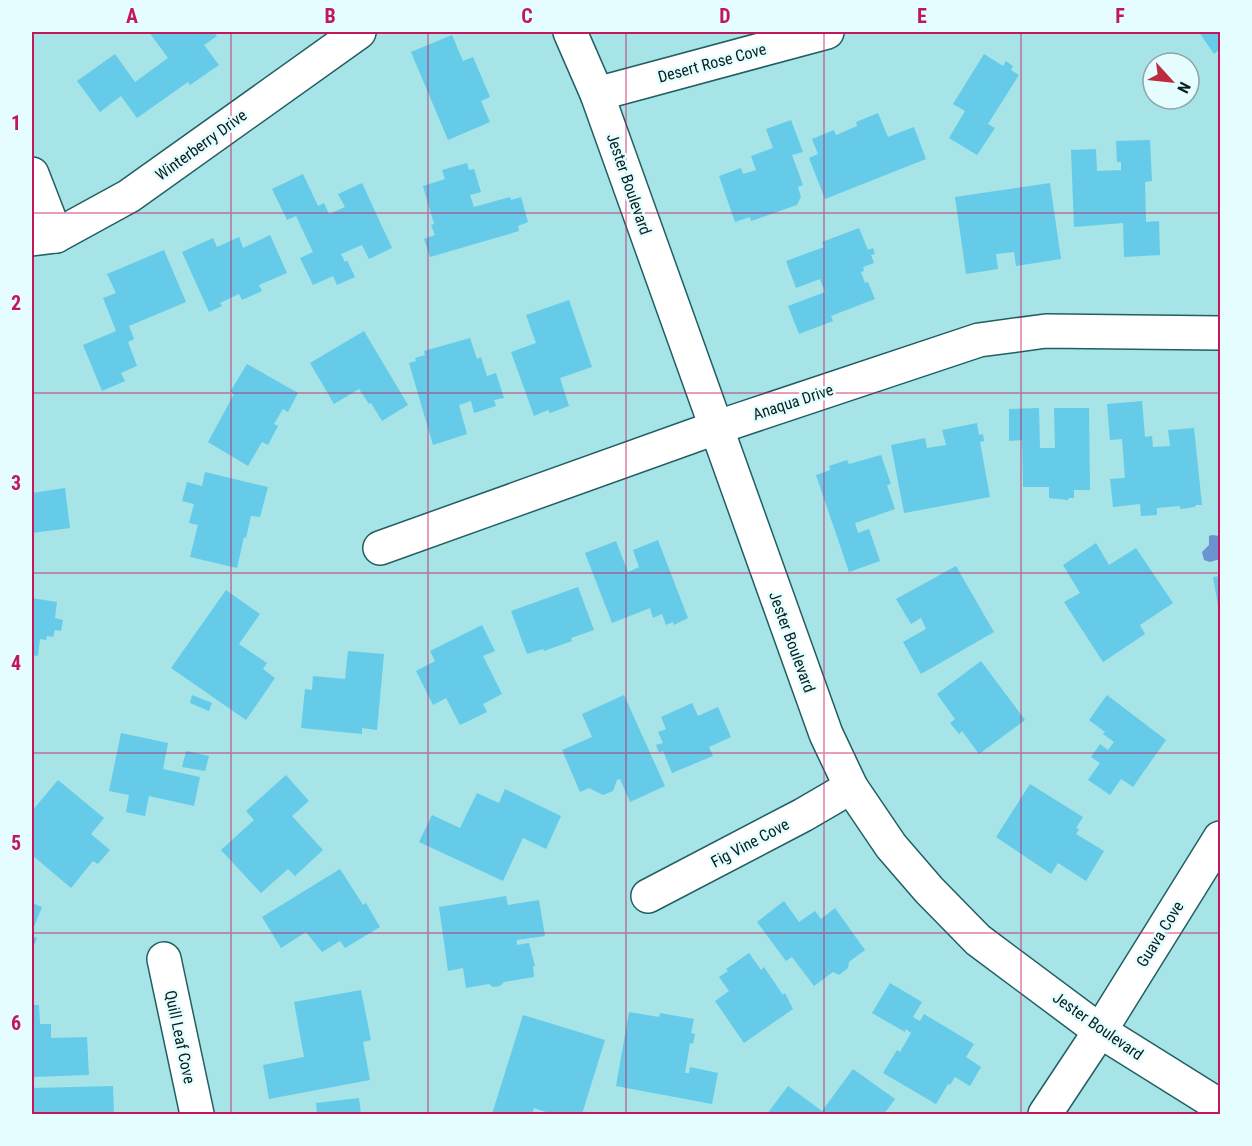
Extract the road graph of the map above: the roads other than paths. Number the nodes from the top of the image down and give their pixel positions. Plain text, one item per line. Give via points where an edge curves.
1 (359, 32) edge
2 (570, 32) edge
3 (827, 32) edge
4 (597, 94) junction
5 (32, 174) edge
6 (44, 237) edge
7 (1221, 333) edge
8 (715, 428) junction
9 (380, 548) dead end
10 (851, 787) junction
11 (1221, 838) edge
12 (648, 896) dead end
13 (164, 959) dead end
14 (1100, 1031) junction
15 (1221, 1106) edge
16 (197, 1114) edge
17 (1045, 1114) edge

1 - 6 street, Winterberry Drive via 129,196
2 - 4 street, Jester Boulevard
3 - 4 street, Desert Rose Cove
4 - 8 street, Jester Boulevard
5 - 6 street
7 - 8 street, Anaqua Drive via 1046,331 979,340
8 - 9 street, Anaqua Drive
8 - 10 street, Jester Boulevard via 826,734
10 - 12 street, Fig Vine Cove
10 - 14 street, Jester Boulevard via 899,855 978,940
11 - 14 street, Guava Cove
13 - 16 street, Quill Leaf Cove
14 - 15 street, Jester Boulevard
14 - 17 street, Guava Cove

